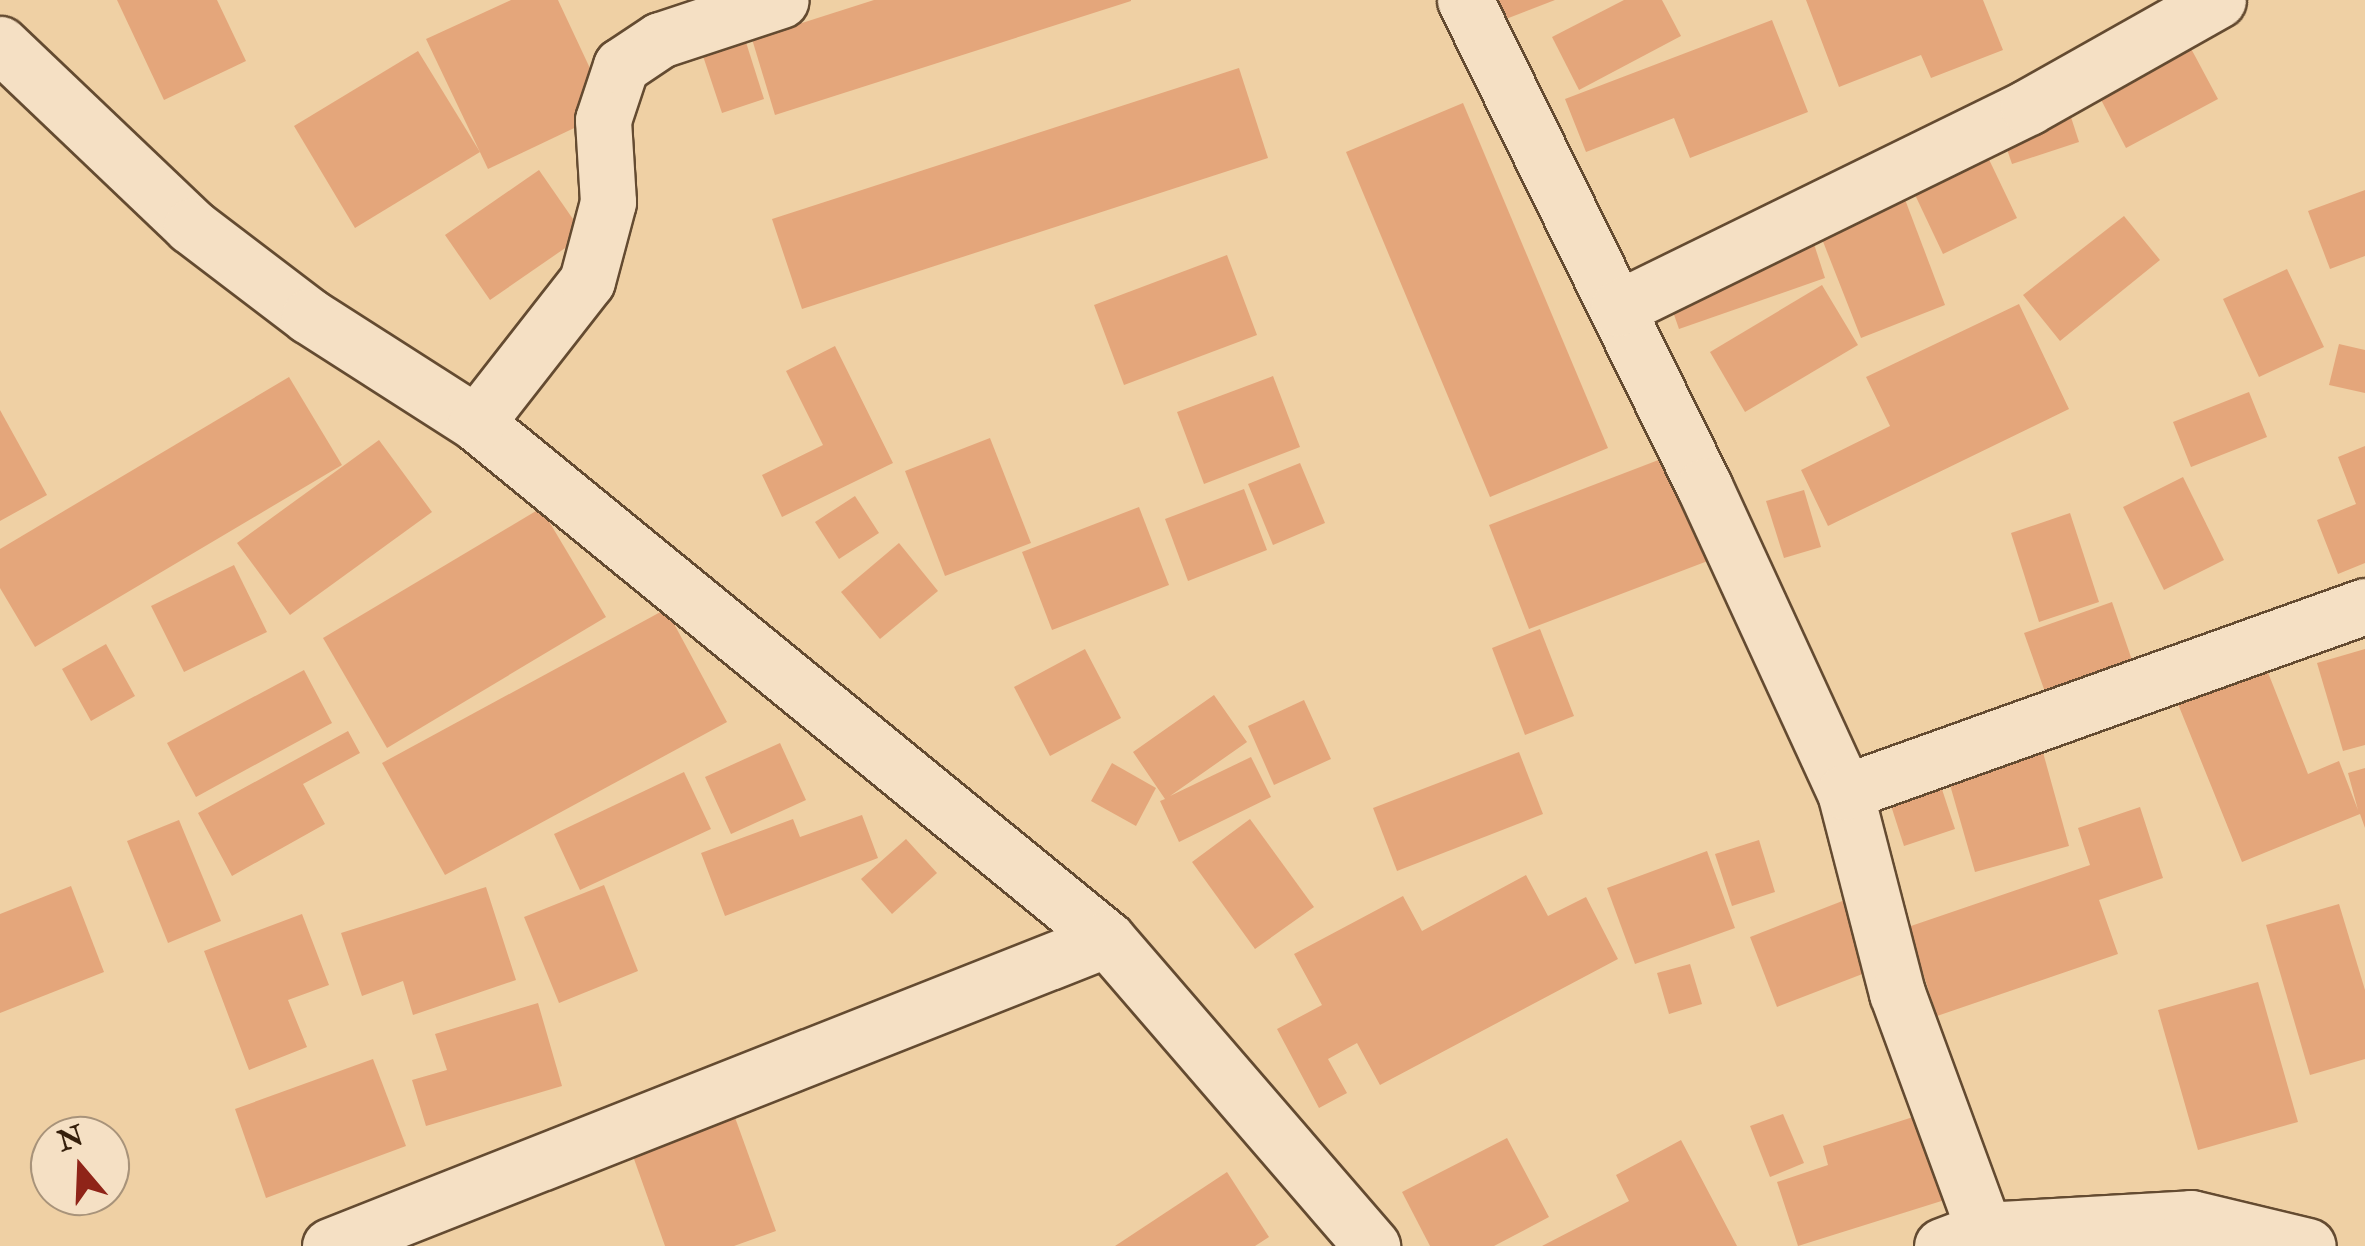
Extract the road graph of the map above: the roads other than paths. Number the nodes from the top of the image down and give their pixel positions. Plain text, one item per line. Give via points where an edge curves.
1 (782, 0) edge
2 (1465, 0) edge
3 (2218, 0) edge
4 (0, 44) edge
5 (1618, 308) junction
6 (476, 423) junction
7 (2365, 606) edge
8 (1846, 792) junction
9 (1107, 939) junction
10 (1963, 1238) edge
11 (330, 1246) edge
12 (1372, 1246) edge
13 (2308, 1246) edge

1 - 6 street via 660,40 620,66 603,120 608,202 587,281
2 - 5 street
3 - 5 street via 2028,107
4 - 6 street via 191,226 310,316
5 - 8 street
6 - 9 street
7 - 8 street
8 - 10 street
9 - 11 street
9 - 12 street
10 - 13 street via 2191,1218

